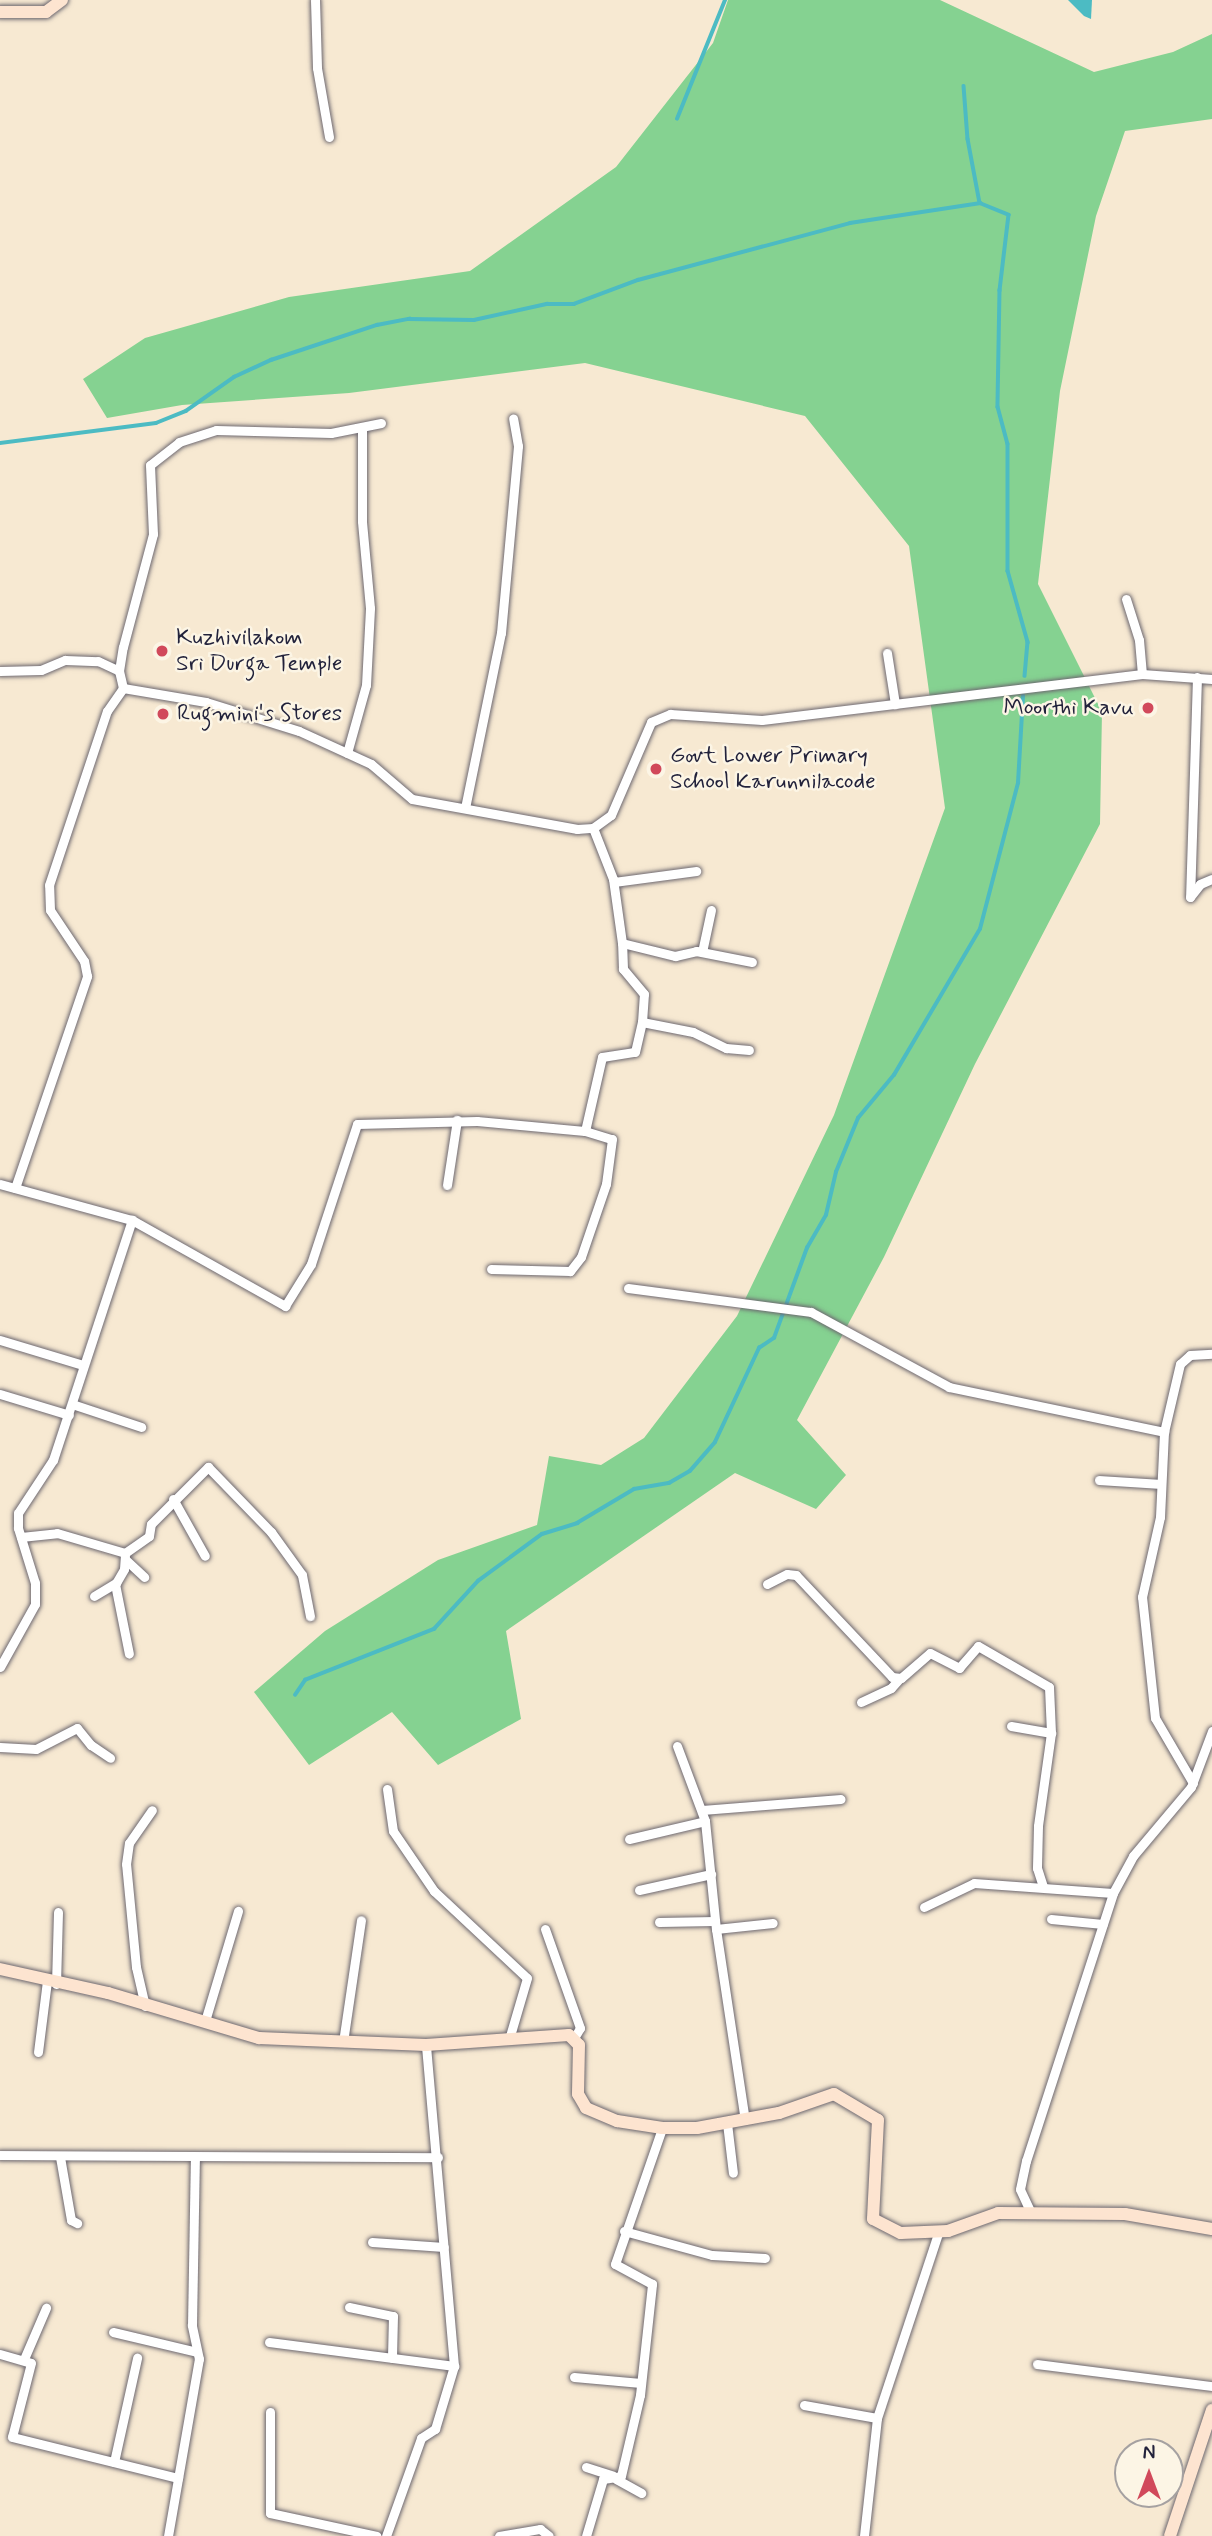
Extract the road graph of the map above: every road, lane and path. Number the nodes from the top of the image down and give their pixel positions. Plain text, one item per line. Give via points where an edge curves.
1 (62, 0) edge
2 (316, 0) edge
3 (0, 12) edge
4 (329, 137) dead end
5 (513, 418) dead end
6 (381, 422) dead end
7 (362, 427) junction
8 (1126, 599) dead end
9 (887, 653) dead end
10 (0, 671) edge
11 (119, 671) junction
12 (1142, 674) junction
13 (1197, 677) junction
14 (1212, 679) edge
15 (123, 688) junction
16 (895, 704) junction
17 (347, 753) junction
18 (465, 808) junction
19 (593, 828) junction
20 (696, 871) dead end
21 (1212, 880) edge
22 (614, 883) junction
23 (710, 910) dead end
24 (622, 943) junction
25 (702, 952) junction
26 (752, 962) dead end
27 (642, 1022) junction
28 (749, 1050) dead end
29 (457, 1120) junction
30 (585, 1131) junction
31 (0, 1184) edge
32 (447, 1185) dead end
33 (15, 1188) junction
34 (132, 1220) junction
35 (491, 1269) dead end
36 (628, 1288) dead end
37 (0, 1340) edge
38 (1212, 1354) edge
39 (83, 1365) junction
40 (0, 1394) edge
41 (72, 1404) junction
42 (69, 1415) junction
43 (141, 1427) dead end
44 (1164, 1432) junction
45 (1099, 1480) dead end
46 (1161, 1484) junction
47 (173, 1499) junction
48 (21, 1536) junction
49 (205, 1556) dead end
50 (126, 1557) junction
51 (144, 1577) dead end
52 (115, 1584) junction
53 (767, 1584) dead end
54 (94, 1596) dead end
55 (310, 1616) dead end
56 (4, 1653) edge
57 (129, 1654) dead end
58 (0, 1667) edge
59 (899, 1679) junction
60 (861, 1702) dead end
61 (1011, 1726) dead end
62 (1212, 1731) edge
63 (1051, 1733) junction
64 (677, 1746) dead end
65 (0, 1747) edge
66 (110, 1758) dead end
67 (1193, 1783) junction
68 (387, 1789) dead end
69 (841, 1799) dead end
70 (152, 1810) dead end
71 (702, 1810) junction
72 (705, 1821) junction
73 (629, 1839) dead end
74 (711, 1874) junction
75 (1043, 1886) junction
76 (639, 1890) dead end
77 (1113, 1893) junction
78 (924, 1907) dead end
79 (238, 1910) dead end
80 (58, 1912) dead end
81 (1051, 1919) dead end
82 (361, 1920) dead end
83 (659, 1922) dead end
84 (773, 1923) dead end
85 (1103, 1924) junction
86 (715, 1925) junction
87 (545, 1929) dead end
88 (0, 1969) edge
89 (51, 1983) junction
90 (145, 2006) junction
91 (205, 2021) junction
92 (574, 2038) junction
93 (509, 2039) junction
94 (343, 2042) junction
95 (426, 2045) junction
96 (38, 2052) dead end
97 (745, 2120) junction
98 (727, 2123) junction
99 (662, 2128) junction
100 (0, 2155) edge
101 (60, 2157) junction
102 (438, 2157) junction
103 (195, 2159) junction
104 (733, 2173) dead end
105 (1031, 2213) junction
106 (77, 2223) dead end
107 (1212, 2230) edge
108 (624, 2231) junction
109 (939, 2231) junction
110 (372, 2242) dead end
111 (444, 2247) junction
112 (765, 2258) dead end
113 (349, 2307) dead end
114 (46, 2308) dead end
115 (113, 2332) dead end
116 (269, 2343) dead end
117 (197, 2352) junction
118 (0, 2354) edge
119 (137, 2357) dead end
120 (392, 2358) junction
121 (24, 2359) junction
122 (1037, 2364) dead end
123 (454, 2366) junction
124 (574, 2377) dead end
125 (641, 2383) junction
126 (1212, 2386) edge
127 (804, 2405) dead end
128 (1212, 2410) edge
129 (270, 2412) dead end
130 (877, 2418) junction
131 (114, 2462) junction
132 (586, 2467) dead end
133 (178, 2478) junction
134 (617, 2478) junction
135 (641, 2493) dead end
136 (168, 2536) edge
137 (377, 2536) edge
138 (386, 2536) edge
139 (499, 2536) edge
140 (549, 2536) edge
141 (586, 2536) edge
142 (864, 2536) edge
143 (1170, 2536) edge

1 - 3 main road via 46,12
2 - 4 street via 317,68
5 - 18 street via 518,446 501,633
6 - 7 street
7 - 11 street via 331,433 216,430 179,442 155,460 147,477 153,534
7 - 17 street via 362,521 370,608 366,685
8 - 12 street via 1139,639
9 - 16 street
10 - 11 street via 41,670 65,660 98,661
11 - 15 street
12 - 13 street
12 - 16 street
13 - 14 street
13 - 21 street via 1190,897 1200,884
15 - 17 street via 206,702 299,731
15 - 33 street via 107,711 49,885 50,910 84,961 87,976
16 - 19 street via 762,720 670,714 651,722 611,815
17 - 18 street via 371,764 412,799
18 - 19 street
19 - 22 street
20 - 22 street
22 - 24 street
23 - 25 street
24 - 25 street via 675,956
24 - 27 street via 623,969 644,994
25 - 26 street
27 - 28 street via 693,1032 726,1048
27 - 30 street via 635,1052 602,1057
29 - 30 street
29 - 32 street
29 - 34 street via 357,1124 321,1239 285,1306
30 - 35 street via 612,1139 612,1155 581,1257 570,1270
31 - 33 street
33 - 34 street
34 - 39 street
36 - 44 street via 811,1312 949,1387
37 - 39 street
38 - 44 street via 1190,1355 1180,1364
39 - 41 street
40 - 42 street
41 - 42 street
41 - 43 street
42 - 48 street via 45,1478 19,1509
44 - 46 street
45 - 46 street
46 - 67 street via 1160,1517 1142,1597 1145,1637 1155,1718
47 - 49 street
47 - 50 street via 151,1524 149,1536
47 - 55 street via 203,1468 211,1469 271,1532 302,1575
48 - 50 street via 57,1533
48 - 56 street via 36,1583 35,1604
50 - 51 street
50 - 52 street
52 - 54 street
52 - 57 street
53 - 59 street via 796,1575 827,1612
56 - 58 street
59 - 60 street via 891,1688
59 - 63 street via 930,1653 960,1668 971,1649 983,1647 1049,1686
61 - 63 street
62 - 67 street
63 - 75 street via 1038,1826 1037,1868
64 - 71 street
65 - 66 street via 36,1749 77,1728
67 - 77 street via 1132,1856
68 - 93 street via 393,1831 434,1891 527,1978
69 - 71 street
70 - 90 street via 129,1843 126,1864 136,1967
71 - 72 street
72 - 73 street
72 - 74 street
74 - 76 street
74 - 86 street
75 - 77 street
75 - 78 street via 974,1883
77 - 85 street
79 - 91 street
80 - 89 street
81 - 85 street
82 - 94 street
83 - 86 street
84 - 86 street
85 - 105 street via 1026,2161 1020,2189
86 - 97 street
87 - 92 street via 580,2028
88 - 89 main road
89 - 90 main road via 108,1993
89 - 96 street
90 - 91 main road
91 - 94 main road via 259,2038
92 - 93 main road via 564,2034
92 - 99 main road via 579,2045 578,2094 586,2108 617,2121
93 - 95 main road
94 - 95 main road
95 - 102 street
97 - 98 main road
97 - 109 main road via 834,2094 878,2120 873,2219 901,2233
98 - 99 main road
98 - 104 street
99 - 108 street
100 - 101 street
101 - 103 street
101 - 106 street via 71,2220
102 - 103 street
102 - 111 street
103 - 117 street via 192,2325
105 - 107 main road via 1136,2215
105 - 109 main road via 998,2213
108 - 112 street via 712,2255
108 - 125 street via 615,2264 648,2278 653,2286
109 - 130 street
110 - 111 street
111 - 123 street
113 - 120 street via 393,2316
114 - 121 street
115 - 117 street
116 - 120 street
117 - 133 street
118 - 121 street
119 - 131 street
120 - 123 street
121 - 131 street via 32,2363 12,2437
122 - 126 street
123 - 138 street via 435,2429 421,2438
124 - 125 street
125 - 134 street
127 - 130 street
128 - 143 main road
129 - 137 street via 270,2513
130 - 142 street
131 - 133 street
132 - 134 street
133 - 136 street
134 - 135 street
134 - 141 street via 603,2479
139 - 140 street via 540,2529

